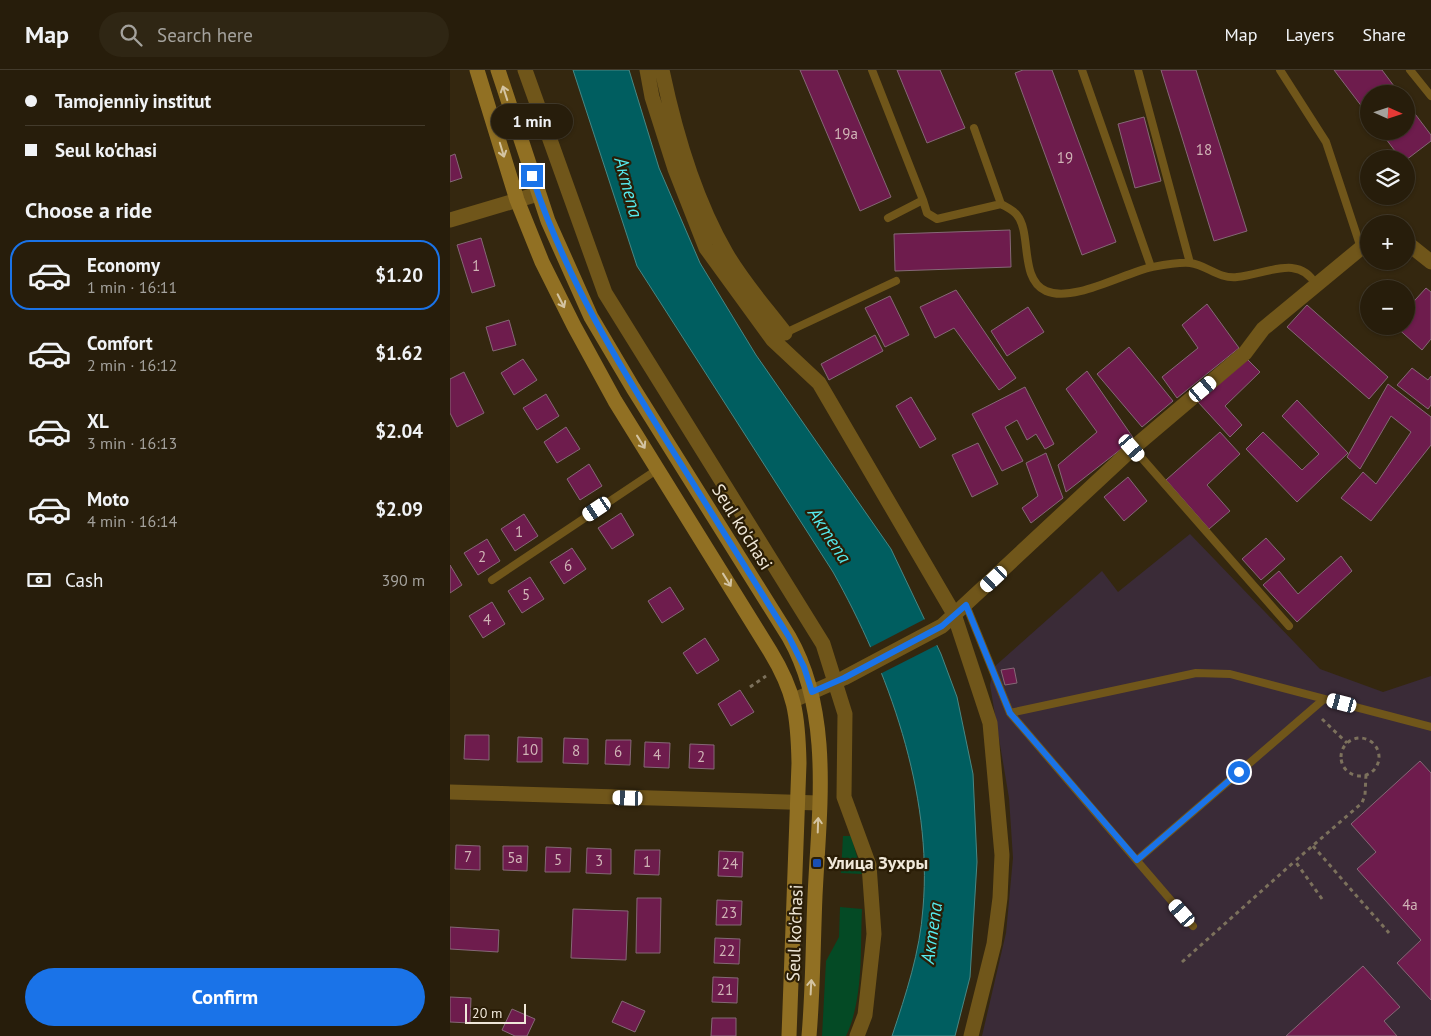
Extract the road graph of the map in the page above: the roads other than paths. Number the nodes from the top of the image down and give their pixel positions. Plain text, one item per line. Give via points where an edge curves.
1 (477, 70) edge
2 (498, 70) edge
3 (525, 70) edge
4 (646, 70) edge
5 (662, 70) edge
6 (872, 70) edge
7 (1082, 70) edge
8 (1138, 70) edge
9 (1280, 70) edge
10 (1410, 70) edge
11 (1431, 96) edge
12 (974, 128) dead end
13 (538, 194) junction
14 (517, 200) junction
15 (924, 200) junction
16 (1001, 204) junction
17 (888, 218) dead end
18 (450, 220) edge
19 (1360, 234) edge
20 (1415, 249) edge
21 (1360, 251) edge
22 (1431, 262) edge
23 (1190, 263) junction
24 (1151, 268) junction
25 (896, 281) dead end
26 (1316, 285) junction
27 (785, 333) joint
28 (1132, 448) junction
29 (658, 469) junction
30 (492, 580) dead end
31 (960, 609) junction
32 (1289, 626) dead end
33 (840, 680) junction
34 (812, 692) junction
35 (1324, 699) junction
36 (794, 700) junction
37 (1010, 713) junction
38 (1431, 726) edge
39 (450, 792) edge
40 (798, 803) junction
41 (819, 803) junction
42 (1137, 860) junction
43 (1193, 926) dead end
44 (789, 1036) edge
45 (809, 1036) edge
46 (857, 1036) edge
47 (971, 1036) edge

1 -> 14 main road, Seul ko'chasi
13 -> 2 main road, Seul ko'chasi
3 - 33 street via 605,293 824,644
4 - 31 street via 675,170 706,248 773,340 819,383
5 - 27 street via 680,137 712,227 726,254
6 - 15 lane
7 - 24 lane
8 - 23 lane
9 - 19 lane via 1326,142
10 - 11 lane
12 - 16 lane
13 - 14 street
13 - 34 main road, Seul ko'chasi via 592,317 789,637
14 - 18 street
14 -> 29 main road, Seul ko'chasi via 542,262 574,326
15 - 16 lane via 927,213 937,218
15 - 17 lane
16 - 24 lane via 1019,219 1031,273 1036,283 1046,291 1074,292
20 - 22 street
21 - 26 street
23 - 24 lane
23 - 26 lane via 1218,275 1236,278 1295,267 1307,273
25 - 27 lane
26 - 28 street via 1263,329 1245,353
28 - 31 street
28 - 32 lane
29 - 30 lane
29 -> 36 main road, Seul ko'chasi via 776,659
31 - 33 street via 942,626
31 - 37 lane
31 - 47 street via 990,723 1002,855 994,944
33 - 34 street
33 - 46 street via 845,714 844,797 869,865 874,934 865,1015
34 - 36 street
34 - 41 main road, Seul ko'chasi via 818,732
35 - 37 lane via 1230,674 1196,673
35 - 38 lane
35 - 42 lane
36 - 40 main road, Seul ko'chasi via 798,736
37 - 42 lane
39 - 40 street
40 - 41 street
40 - 44 main road, Seul ko'chasi
45 -> 41 main road, Seul ko'chasi
42 - 43 lane

